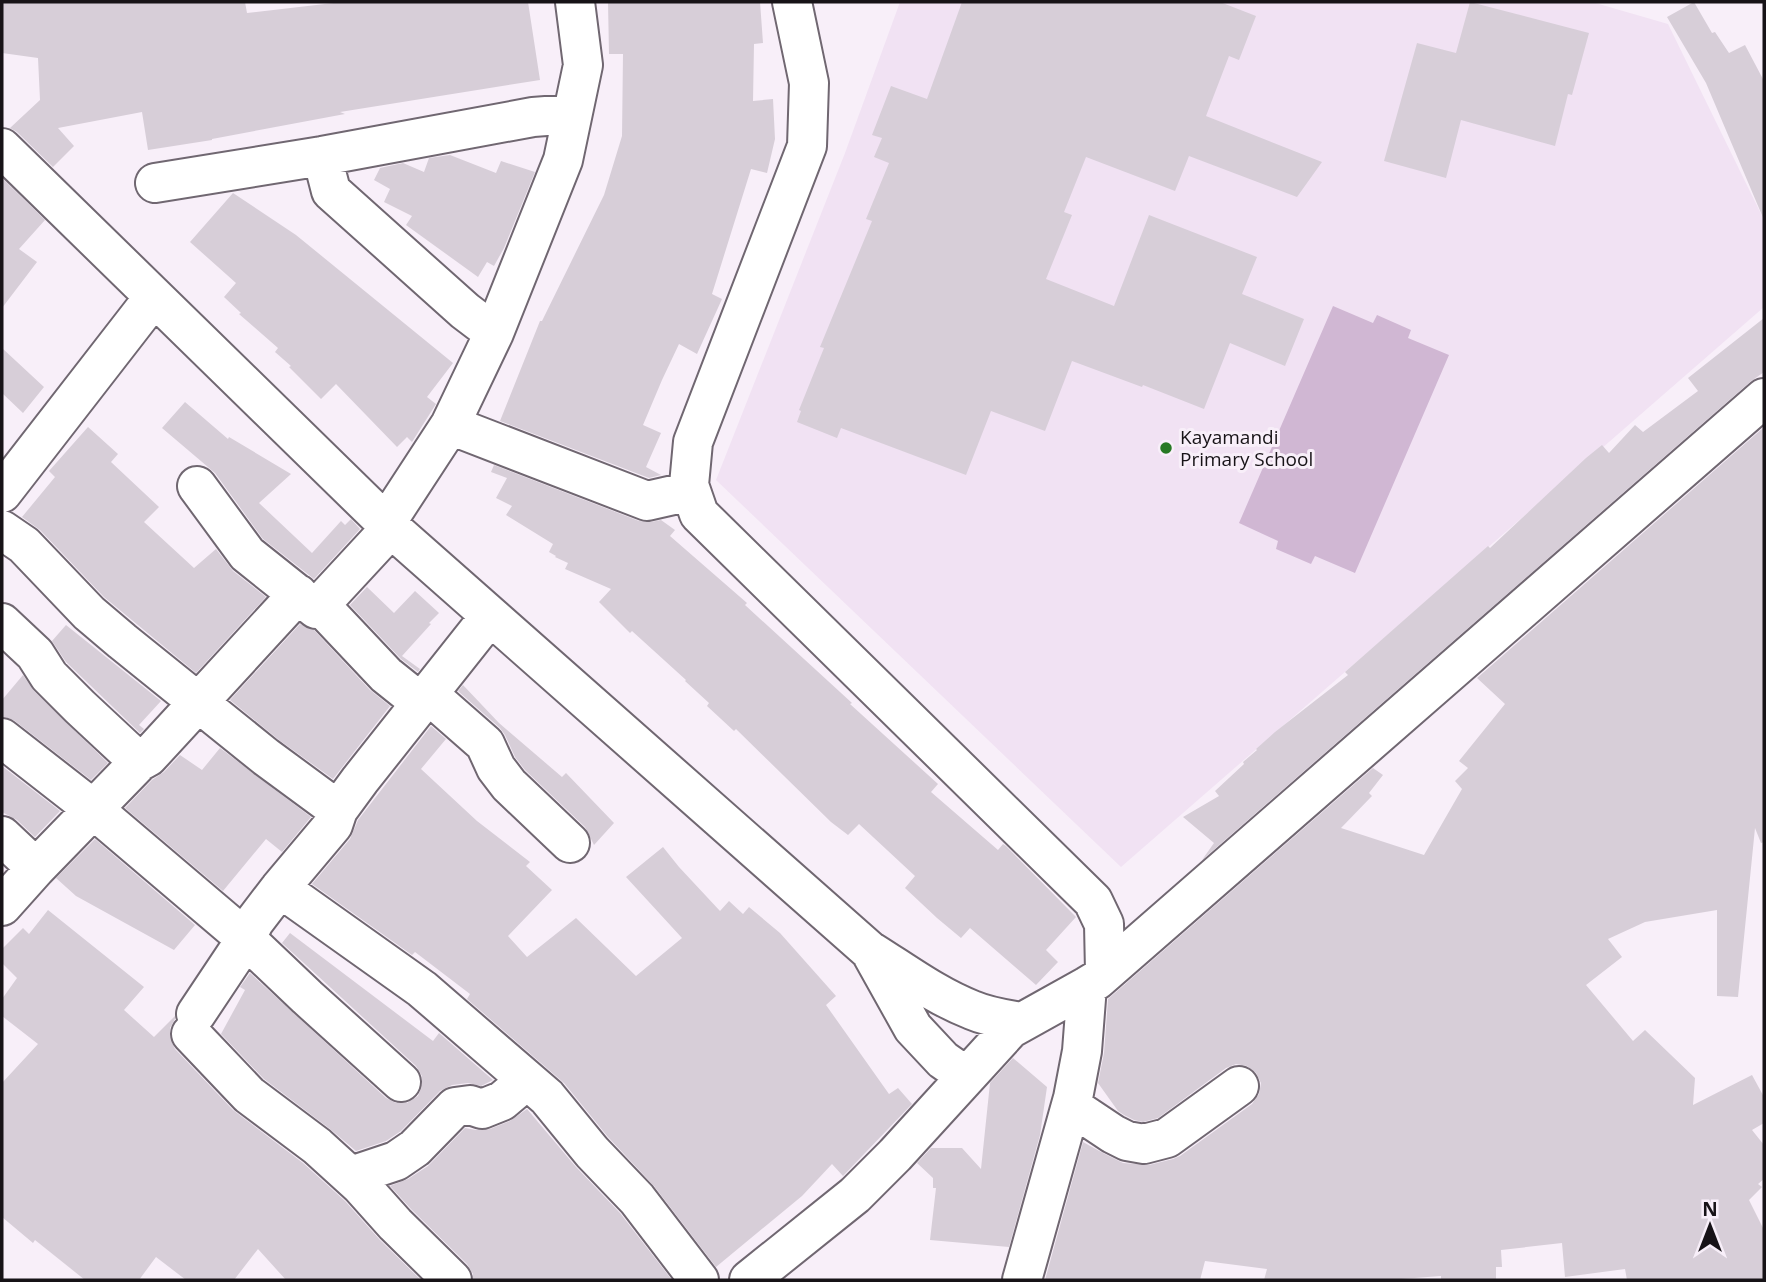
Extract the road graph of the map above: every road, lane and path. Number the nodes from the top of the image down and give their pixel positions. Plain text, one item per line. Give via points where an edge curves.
1 (575, 2) edge
2 (792, 2) edge
3 (572, 114) junction
4 (2, 148) edge
5 (322, 156) junction
6 (155, 183) dead end
7 (153, 297) junction
8 (494, 333) junction
9 (1764, 398) edge
10 (450, 425) junction
11 (197, 486) dead end
12 (691, 491) junction
13 (2, 493) edge
14 (388, 526) junction
15 (2, 530) edge
16 (309, 599) junction
17 (490, 616) junction
18 (2, 623) edge
19 (425, 698) junction
20 (198, 703) junction
21 (2, 738) edge
22 (139, 762) junction
23 (93, 809) junction
24 (338, 810) junction
25 (2, 836) edge
26 (570, 843) dead end
27 (36, 868) junction
28 (280, 888) junction
29 (2, 906) edge
30 (246, 939) junction
31 (870, 951) junction
32 (1096, 979) junction
33 (1020, 1022) junction
34 (967, 1076) junction
35 (527, 1080) junction
36 (401, 1082) dead end
37 (1239, 1086) dead end
38 (1071, 1106) junction
39 (351, 1177) junction
40 (452, 1280) edge
41 (699, 1280) edge
42 (749, 1280) edge
43 (1024, 1280) edge

1 - 3 street via 583,65
2 - 12 street via 808,83 807,146 693,442
3 - 5 street via 533,117
3 - 8 street via 563,160
4 - 7 street
5 - 6 street
5 - 8 street via 331,191
7 - 13 street
7 - 14 street
8 - 10 street
9 - 32 street
10 - 12 street via 647,501
10 - 14 street
11 - 16 street via 247,554
12 - 32 street via 699,514 1093,901 1104,924
14 - 16 street
14 - 17 street
15 - 20 street via 24,545 89,613
16 - 19 street via 386,675
16 - 20 street
17 - 19 street
17 - 31 street
18 - 22 street via 35,654 49,676
19 - 24 street
19 - 26 street via 485,744 509,785
20 - 22 street
20 - 24 street
21 - 23 street
22 - 23 street
23 - 27 street
23 - 30 street
24 - 28 street via 333,825
25 - 27 street
27 - 29 street
28 - 30 street
28 - 35 street via 422,989
30 - 36 street
30 - 39 street via 193,1024 249,1095
31 - 33 street via 960,1005
31 - 34 street via 914,1028 943,1060
32 - 33 street
32 - 38 street
33 - 34 street
34 - 42 street via 855,1195
35 - 39 street via 502,1101 482,1109 454,1107 396,1161
35 - 41 street via 637,1199
37 - 38 street via 1167,1138 1144,1144 1113,1134
38 - 43 street
39 - 40 street

